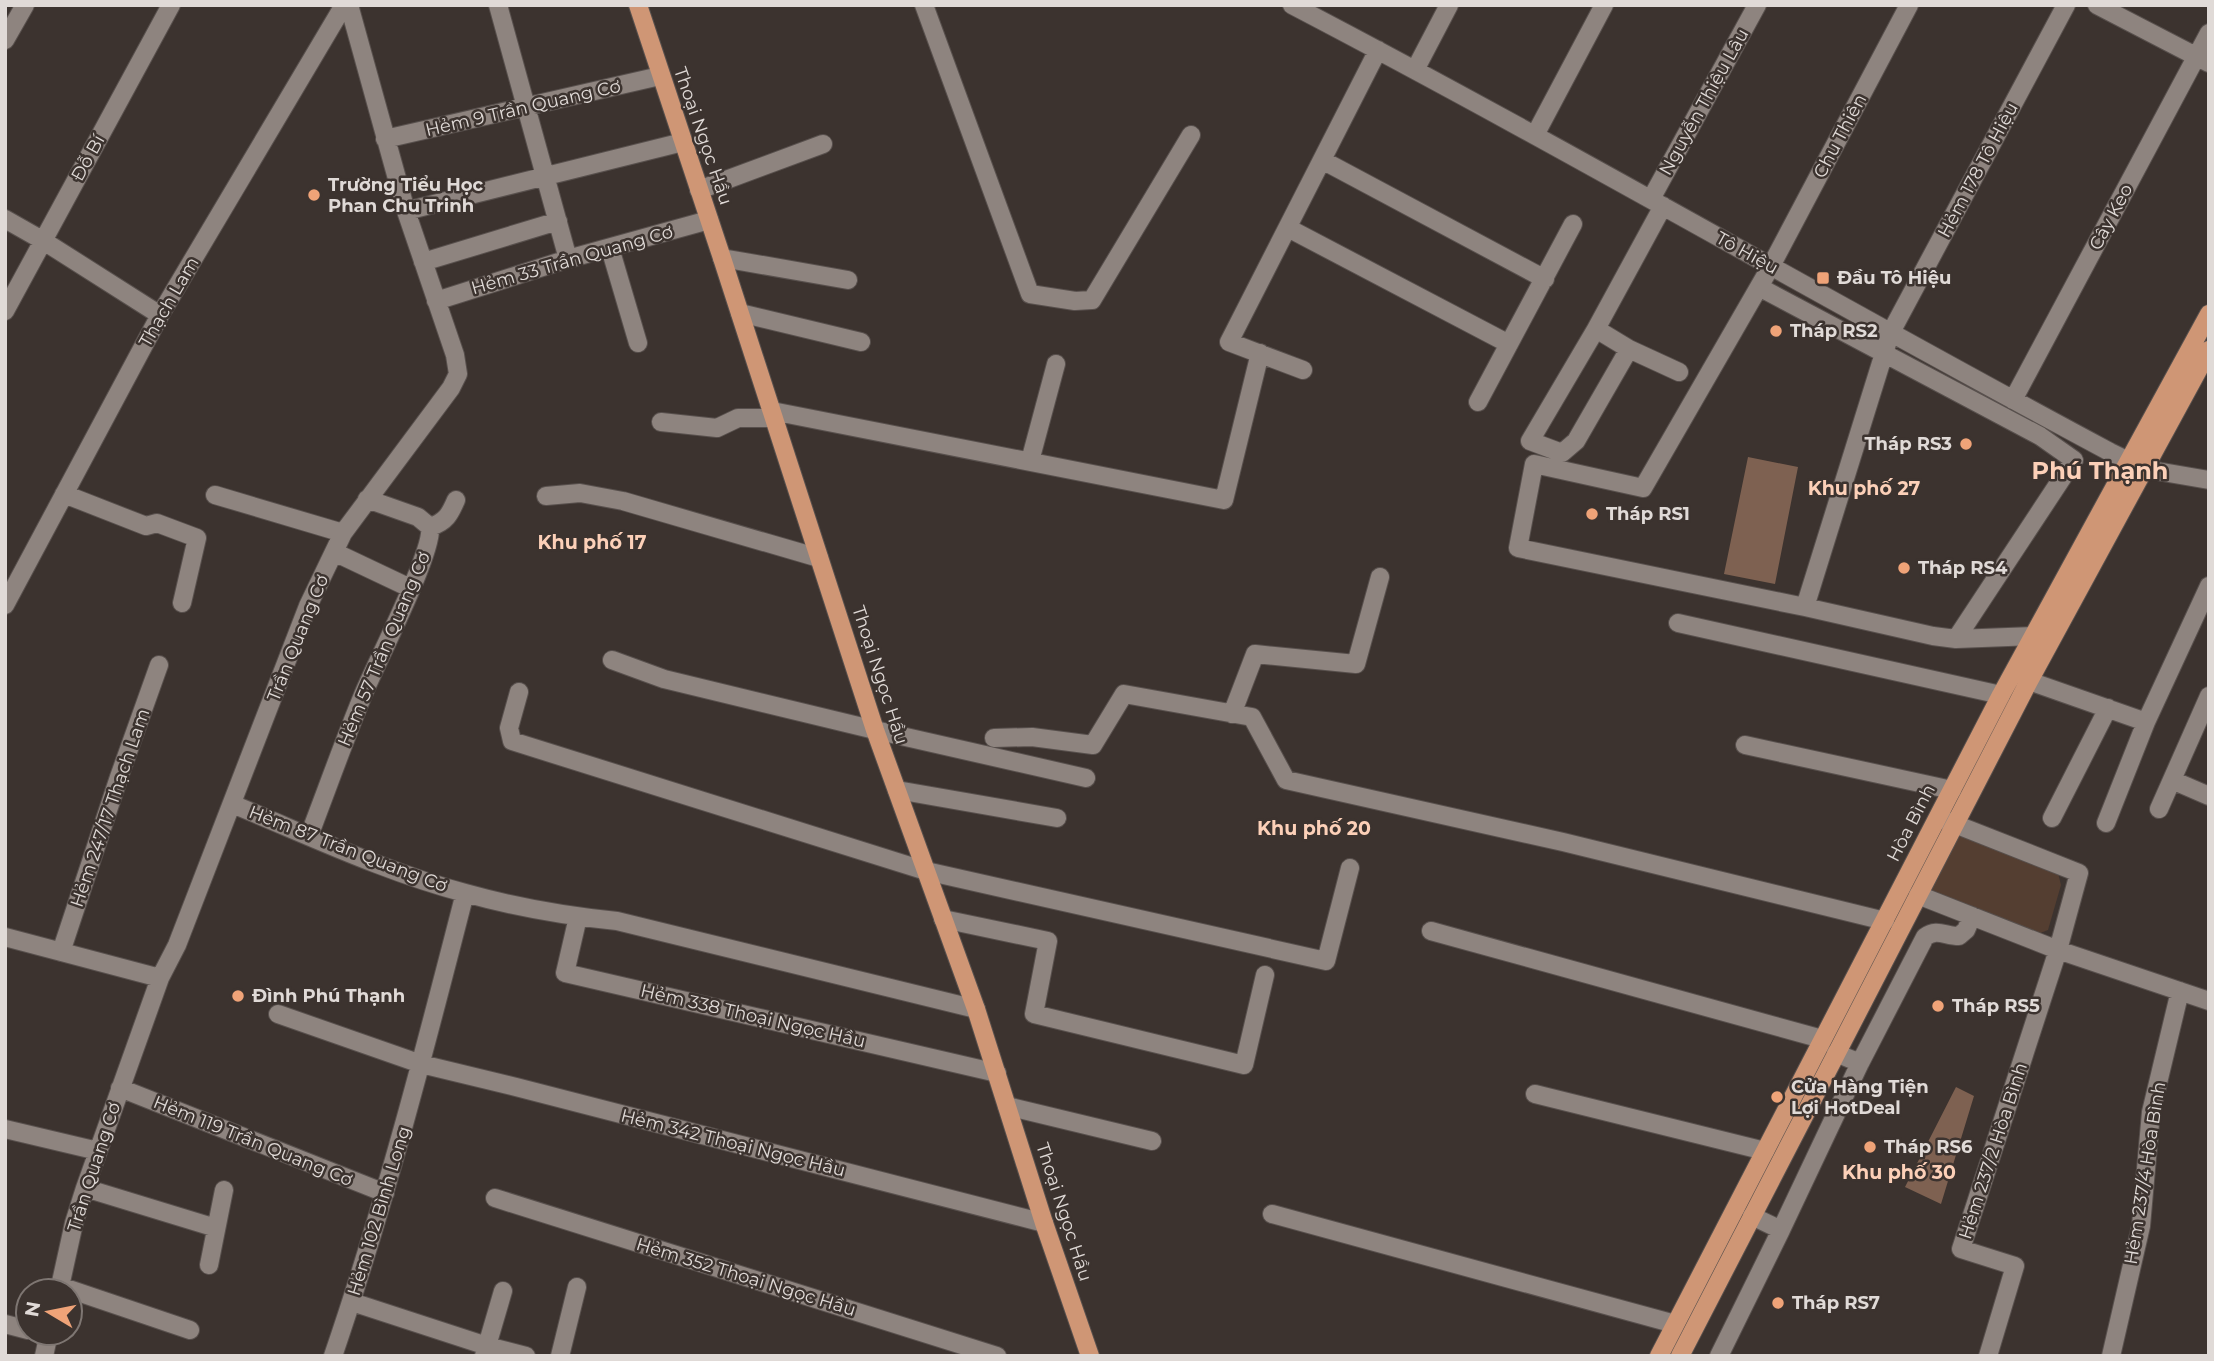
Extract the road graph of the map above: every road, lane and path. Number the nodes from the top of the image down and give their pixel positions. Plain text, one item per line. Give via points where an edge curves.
1 (24, 5) edge
2 (172, 5) edge
3 (344, 5) edge
4 (349, 5) edge
5 (498, 5) edge
6 (638, 5) edge
7 (924, 5) edge
8 (1292, 5) edge
9 (1449, 5) edge
10 (1604, 5) edge
11 (1758, 5) edge
12 (1909, 5) edge
13 (2066, 5) edge
14 (2096, 5) edge
15 (2209, 33) edge
16 (5, 40) edge
17 (1378, 50) junction
18 (2202, 60) edge
19 (1415, 70) junction
20 (660, 76) junction
21 (525, 107) junction
22 (1191, 135) dead end
23 (1535, 135) junction
24 (385, 139) junction
25 (683, 142) junction
26 (823, 144) dead end
27 (1322, 160) junction
28 (545, 177) junction
29 (699, 190) junction
30 (1657, 203) junction
31 (406, 211) junction
32 (5, 219) edge
33 (709, 220) junction
34 (558, 221) junction
35 (1573, 224) dead end
36 (1287, 228) junction
37 (42, 240) junction
38 (610, 248) junction
39 (722, 258) junction
40 (568, 259) junction
41 (423, 262) junction
42 (1771, 266) junction
43 (1545, 279) junction
44 (848, 280) dead end
45 (1759, 287) junction
46 (436, 301) junction
47 (5, 312) edge
48 (740, 313) junction
49 (2209, 314) edge
50 (160, 315) junction
51 (1596, 329) junction
52 (1890, 334) junction
53 (861, 342) dead end
54 (638, 343) dead end
55 (1508, 344) junction
56 (1629, 349) junction
57 (2209, 350) edge
58 (1260, 353) junction
59 (1883, 354) junction
60 (1056, 364) dead end
61 (1303, 370) dead end
62 (1679, 372) dead end
63 (2013, 400) junction
64 (1478, 402) dead end
65 (773, 415) junction
66 (661, 422) dead end
67 (1030, 461) junction
68 (2137, 465) junction
69 (2209, 480) edge
70 (64, 494) junction
71 (215, 495) dead end
72 (546, 496) dead end
73 (367, 499) junction
74 (456, 500) dead end
75 (430, 527) junction
76 (343, 533) junction
77 (334, 552) junction
78 (819, 558) junction
79 (1380, 577) dead end
80 (2209, 586) edge
81 (410, 589) junction
82 (182, 603) dead end
83 (5, 605) edge
84 (1805, 607) junction
85 (1678, 623) dead end
86 (2034, 636) junction
87 (1956, 639) junction
88 (611, 660) dead end
89 (159, 665) dead end
90 (2029, 681) junction
91 (519, 692) dead end
92 (2001, 695) junction
93 (2209, 696) edge
94 (2108, 708) junction
95 (1232, 714) junction
96 (2146, 722) junction
97 (875, 730) junction
98 (994, 738) dead end
99 (1745, 746) dead end
100 (1086, 778) dead end
101 (2172, 780) junction
102 (897, 790) junction
103 (1952, 790) junction
104 (2209, 796) edge
105 (232, 804) junction
106 (2159, 809) dead end
107 (1057, 818) dead end
108 (2052, 818) dead end
109 (1946, 821) junction
110 (2106, 823) dead end
111 (309, 836) junction
112 (1350, 868) dead end
113 (926, 872) junction
114 (465, 893) junction
115 (1918, 895) junction
116 (1972, 916) junction
117 (578, 917) junction
118 (943, 919) junction
119 (1885, 921) junction
120 (1432, 931) dead end
121 (5, 937) edge
122 (2058, 950) junction
123 (61, 952) junction
124 (1265, 975) dead end
125 (160, 978) junction
126 (2180, 991) junction
127 (2209, 1001) edge
128 (976, 1009) junction
129 (278, 1014) dead end
130 (1822, 1039) junction
131 (1836, 1053) junction
132 (1860, 1063) junction
133 (421, 1064) junction
134 (997, 1073) junction
135 (120, 1088) junction
136 (1535, 1094) dead end
137 (1007, 1106) junction
138 (5, 1129) edge
139 (1152, 1141) dead end
140 (98, 1151) junction
141 (1765, 1151) junction
142 (85, 1188) junction
143 (224, 1190) dead end
144 (385, 1193) junction
145 (495, 1198) dead end
146 (1272, 1214) dead end
147 (1752, 1216) junction
148 (1044, 1223) junction
149 (216, 1228) junction
150 (1781, 1230) junction
151 (209, 1265) dead end
152 (63, 1277) edge
153 (577, 1287) dead end
154 (503, 1292) dead end
155 (84, 1297) edge
156 (352, 1302) junction
157 (1675, 1324) junction
158 (190, 1330) dead end
159 (486, 1351) edge
160 (1660, 1355) edge
161 (333, 1356) edge
162 (526, 1356) edge
163 (560, 1356) edge
164 (997, 1356) edge
165 (1090, 1356) edge
166 (1680, 1356) edge
167 (1719, 1356) edge
168 (1987, 1356) edge
169 (2111, 1356) edge

1 - 16 street
2 - 37 street, Đỗ Bí
3 - 50 street, Thạch Lam
4 - 24 street, Trần Quang Cơ
5 - 21 street
6 - 20 main road, Thoại Ngọc Hầu
7 - 22 street via 1030,294 1092,300
8 - 17 street, Tô Hiệu
9 - 19 street
10 - 23 street
11 - 30 street, Nguyễn Thiệu Lâu
12 - 42 street, Chu Thiên
13 - 52 street, Hẻm 178 Tô Hiệu
14 - 18 street
15 - 18 street, Cây Keo
17 - 19 street, Tô Hiệu
17 - 27 street
18 - 63 street, Cây Keo
19 - 23 street, Tô Hiệu
20 - 21 street, Hẻm 9 Trần Quang Cơ
20 - 25 main road, Thoại Ngọc Hầu
21 - 24 street, Hẻm 9 Trần Quang Cơ
21 - 28 street
23 - 30 street, Tô Hiệu
24 - 31 street, Trần Quang Cơ
25 - 28 street
25 - 29 main road, Thoại Ngọc Hầu
26 - 29 street
27 - 36 street
27 - 43 street
28 - 31 street
28 - 34 street
29 - 33 main road, Thoại Ngọc Hầu
30 - 42 street, Tô Hiệu
30 - 51 street, Nguyễn Thiệu Lâu
31 - 41 street, Trần Quang Cơ
32 - 37 street
33 - 38 street, Hẻm 33 Trần Quang Cơ
33 - 39 main road, Thoại Ngọc Hầu
34 - 40 street
34 - 41 street
35 - 43 street
36 - 55 street
36 - 58 street via 1229,342
37 - 47 street, Đỗ Bí
37 - 50 street
38 - 40 street, Hẻm 33 Trần Quang Cơ
38 - 54 street
39 - 44 street
39 - 48 main road, Thoại Ngọc Hầu
40 - 46 street, Hẻm 33 Trần Quang Cơ
41 - 46 street, Trần Quang Cơ
42 - 45 street, Chu Thiên
42 - 52 street, Tô Hiệu
43 - 55 street
45 - 59 street
45 - 84 street, Chu Thiên via 1643,488 1534,464 1518,548
46 - 73 street, Trần Quang Cơ via 458,374
48 - 53 street
48 - 65 main road, Thoại Ngọc Hầu
49 - 68 main road, Hòa Bình
50 - 70 street, Thạch Lam
51 - 56 street
51 - 56 street, Nguyễn Thiệu Lâu via 1530,441 1562,453 1576,442
52 - 59 street, Hẻm 178 Tô Hiệu
52 - 63 street, Tô Hiệu
55 - 64 street
56 - 62 street
57 - 68 main road, Hòa Bình
58 - 61 street
58 - 67 street via 1224,500
59 - 84 street, Hẻm 178 Tô Hiệu
59 - 87 street via 2040,436 2074,460
60 - 67 street
63 - 68 street, Tô Hiệu
65 - 66 street via 738,418 717,428
65 - 67 street
65 - 78 main road, Thoại Ngọc Hầu
68 - 69 street, Tô Hiệu
68 - 86 main road, Hòa Bình
68 - 90 main road, Hòa Bình
70 - 82 street via 146,526 157,523 197,538
70 - 83 street, Thạch Lam
71 - 76 street
72 - 78 street via 580,493 623,501
73 - 75 street, Hẻm 57 Trần Quang Cơ via 418,517
73 - 76 street, Trần Quang Cơ
74 - 75 street via 450,515
75 - 81 street, Hẻm 57 Trần Quang Cơ via 430,541
76 - 77 street, Trần Quang Cơ
77 - 81 street
77 - 105 street, Trần Quang Cơ via 308,606
78 - 97 main road, Thoại Ngọc Hầu
79 - 95 street via 1356,664 1255,654
80 - 96 street
81 - 111 street, Hẻm 57 Trần Quang Cơ via 363,694
84 - 87 street
85 - 92 street
86 - 87 street
86 - 92 main road, Hòa Bình
88 - 97 street via 664,679
89 - 123 street, Hẻm 247/17 Thạch Lam
90 - 94 street
90 - 109 main road, Hòa Bình
91 - 113 street via 509,728 512,741
92 - 103 main road, Hòa Bình
93 - 101 street
94 - 96 street
94 - 108 street
95 - 98 street via 1124,694 1093,745 1032,737
95 - 119 street via 1252,718 1286,780
96 - 110 street
97 - 100 street
97 - 102 main road, Thoại Ngọc Hầu
99 - 103 street
101 - 104 street
101 - 106 street
102 - 107 street
102 - 113 main road, Thoại Ngọc Hầu
103 - 109 main road, Hòa Bình
105 - 111 street, Hẻm 87 Trần Quang Cơ
105 - 125 street, Trần Quang Cơ
109 - 115 main road, Hòa Bình
109 - 119 main road, Hòa Bình
109 - 122 street via 2079,873
111 - 114 street, Hẻm 87 Trần Quang Cơ
112 - 113 street via 1326,961
113 - 118 main road, Thoại Ngọc Hầu
114 - 117 street, Hẻm 87 Trần Quang Cơ
114 - 133 street, Hẻm 102 Bình Long
115 - 116 street
115 - 131 main road, Hòa Bình
116 - 122 street
116 - 132 street via 1959,936 1940,931 1925,937
117 - 128 street, Hẻm 87 Trần Quang Cơ via 617,921
117 - 134 street, Hẻm 338 Thoại Ngọc Hầu via 565,972
118 - 124 street via 1048,941 1034,1014 1244,1065
118 - 128 main road, Thoại Ngọc Hầu
119 - 130 main road, Hòa Bình
120 - 130 street
121 - 123 street
122 - 126 street
122 - 168 street, Hẻm 237/2 Hòa Bình via 1961,1249 2015,1266
123 - 125 street
125 - 135 street, Trần Quang Cơ
126 - 127 street
126 - 169 street, Hẻm 237/4 Hòa Bình via 2151,1112 2141,1226
128 - 134 main road, Thoại Ngọc Hầu
129 - 133 street, Hẻm 342 Thoại Ngọc Hầu
130 - 141 main road, Hòa Bình
131 - 132 street
131 - 147 main road, Hòa Bình
132 - 150 street
133 - 144 street, Hẻm 102 Bình Long
133 - 148 street, Hẻm 342 Thoại Ngọc Hầu
134 - 137 main road, Thoại Ngọc Hầu
135 - 140 street, Trần Quang Cơ
135 - 144 street, Hẻm 119 Trần Quang Cơ
136 - 141 street
137 - 139 street
137 - 148 main road, Thoại Ngọc Hầu
138 - 140 street
140 - 142 street, Trần Quang Cơ
141 - 157 main road, Hòa Bình
142 - 149 street
142 - 152 street, Trần Quang Cơ
143 - 149 street
144 - 156 street, Hẻm 102 Bình Long
145 - 164 street, Hẻm 352 Thoại Ngọc Hầu
146 - 157 street
147 - 150 street
147 - 166 main road, Hòa Bình
148 - 165 main road, Thoại Ngọc Hầu
149 - 151 street
150 - 167 street
153 - 163 street
154 - 159 street
155 - 158 street
156 - 159 street
156 - 161 street, Hẻm 102 Bình Long
157 - 160 main road, Hòa Bình
159 - 162 street

